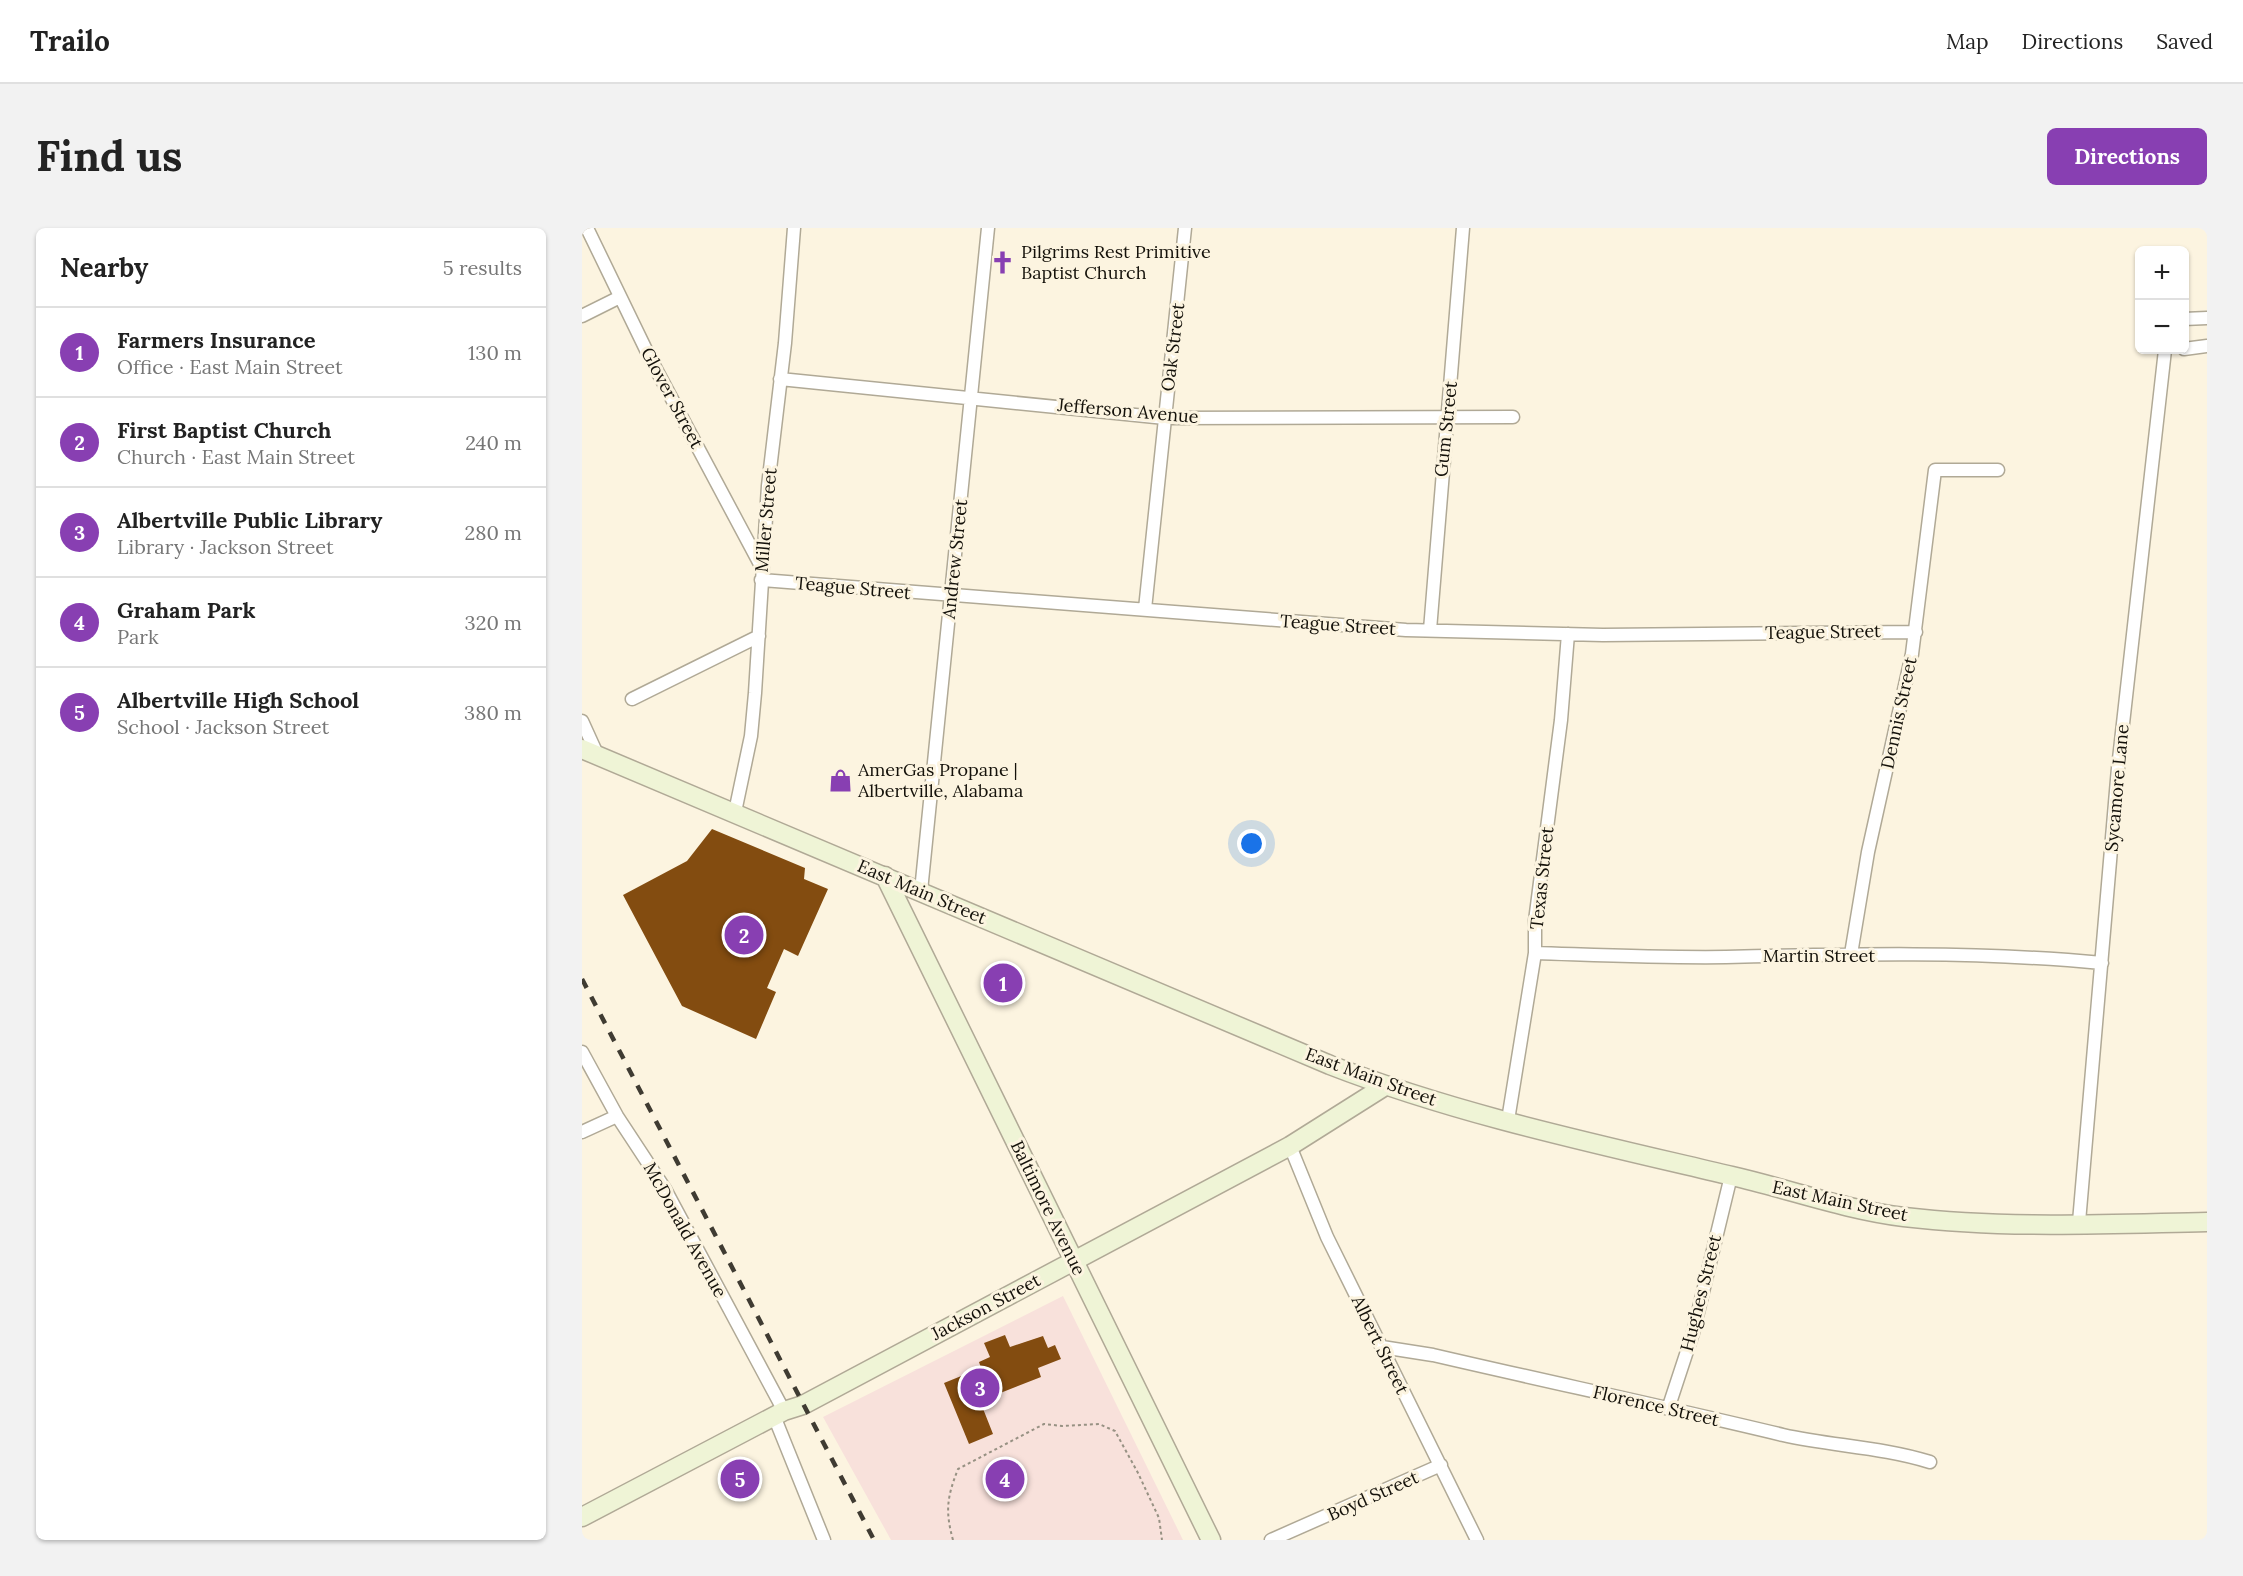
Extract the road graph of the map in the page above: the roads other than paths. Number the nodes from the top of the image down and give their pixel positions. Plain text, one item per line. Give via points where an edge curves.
1 (587, 228) edge
2 (794, 228) edge
3 (988, 228) edge
4 (1185, 228) edge
5 (1463, 228) edge
6 (620, 297) junction
7 (582, 316) edge
8 (2207, 318) edge
9 (2189, 320) edge
10 (2207, 346) edge
11 (2189, 348) edge
12 (2164, 354) edge
13 (780, 379) junction
14 (972, 398) junction
15 (1448, 416) junction
16 (1513, 417) dead end
17 (1165, 418) junction
18 (1998, 470) dead end
19 (762, 567) junction
20 (761, 580) junction
21 (951, 595) junction
22 (1145, 609) junction
23 (1430, 630) junction
24 (1916, 632) junction
25 (1568, 634) junction
26 (759, 636) junction
27 (632, 699) dead end
28 (582, 721) edge
29 (586, 751) edge
30 (735, 812) junction
31 (885, 876) junction
32 (921, 891) junction
33 (1535, 953) junction
34 (1851, 954) junction
35 (2102, 963) junction
36 (582, 1052) edge
37 (1385, 1086) junction
38 (617, 1116) junction
39 (1508, 1120) junction
40 (582, 1132) edge
41 (1290, 1146) junction
42 (1731, 1176) junction
43 (2079, 1222) junction
44 (2207, 1222) edge
45 (1073, 1259) junction
46 (1382, 1347) junction
47 (1668, 1409) junction
48 (779, 1413) junction
49 (1930, 1462) dead end
50 (1441, 1466) junction
51 (582, 1517) edge
52 (824, 1540) edge
53 (1211, 1540) edge
54 (1271, 1540) edge
55 (1478, 1540) edge

1 - 6 street, Glover Street
2 - 13 street, Miller Street
3 - 14 street, Andrew Street
4 - 17 street, Oak Street
5 - 15 street, Gum Street
6 - 7 street
6 - 19 street, Glover Street
8 - 9 street
10 - 11 street
12 - 35 street, Sycamore Lane via 2127,679
13 - 14 street, Jefferson Avenue
13 - 19 street, Miller Street
14 - 17 street, Jefferson Avenue
14 - 21 street, Andrew Street
15 - 16 street, Jefferson Avenue
15 - 17 street, Jefferson Avenue
15 - 23 street, Gum Street
17 - 22 street, Oak Street
18 - 24 street, Dennis Street via 1935,470
19 - 20 street, Miller Street
20 - 21 street, Teague Street
20 - 26 street, Miller Street
21 - 22 street, Teague Street
21 - 32 street, Andrew Street
22 - 23 street, Teague Street
23 - 25 street, Teague Street
24 - 25 street, Teague Street
24 - 34 street, Dennis Street via 1868,852
25 - 33 street, Texas Street via 1535,921
26 - 27 street
26 - 30 street, Miller Street via 751,736
28 - 29 street
29 - 30 main road, East Main Street
30 - 31 main road, East Main Street
31 - 32 main road, East Main Street
31 - 45 main road, Baltimore Avenue
32 - 37 main road, East Main Street
33 - 34 street, Martin Street via 1714,957
33 - 39 street, Texas Street
34 - 35 street, Martin Street via 2016,956
35 - 43 street, Sycamore Lane
36 - 38 street, McDonald Avenue
37 - 39 main road, East Main Street
37 - 41 main road, Jackson Street
38 - 40 street
38 - 48 street, McDonald Avenue via 665,1189
39 - 42 main road, East Main Street
41 - 45 main road, Jackson Street
41 - 46 street, Albert Street via 1322,1226
42 - 43 main road, East Main Street via 1902,1216 1986,1225
42 - 47 street, Hughes Street via 1693,1333
43 - 44 main road, East Main Street
45 - 48 main road, Jackson Street via 803,1405
45 - 53 main road, Baltimore Avenue
46 - 47 street, Florence Street
46 - 50 street, Albert Street
47 - 49 street, Florence Street via 1803,1438 1899,1452
48 - 51 main road, Jackson Street
48 - 52 street, McDonald Avenue
50 - 54 street, Boyd Street
50 - 55 street, Albert Street

